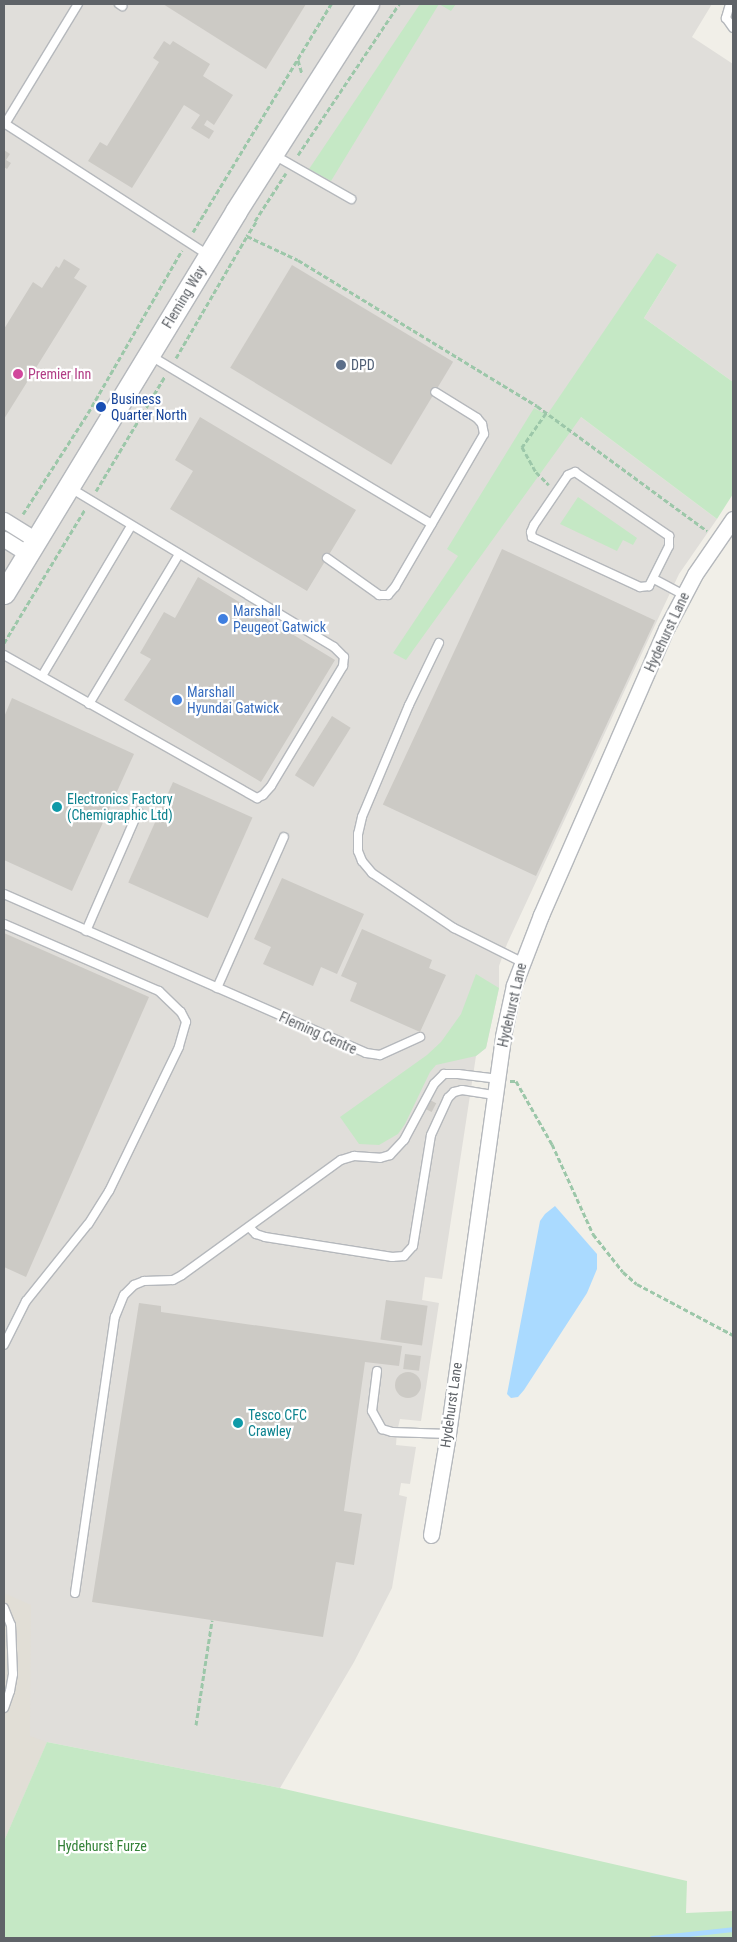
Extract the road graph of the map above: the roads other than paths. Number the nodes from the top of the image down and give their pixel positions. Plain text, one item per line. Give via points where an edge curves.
1 (78, 4) edge
2 (368, 4) edge
3 (730, 4) edge
4 (733, 28) edge
5 (4, 124) edge
6 (273, 154) junction
7 (351, 199) dead end
8 (210, 256) junction
9 (149, 355) junction
10 (435, 392) dead end
11 (68, 487) junction
12 (733, 519) edge
13 (9, 524) edge
14 (432, 524) junction
15 (132, 526) junction
16 (4, 538) edge
17 (32, 547) junction
18 (179, 554) junction
19 (327, 558) dead end
20 (654, 580) junction
21 (4, 594) edge
22 (684, 595) junction
23 (439, 643) dead end
24 (4, 655) edge
25 (42, 676) junction
26 (89, 704) junction
27 (138, 812) dead end
28 (284, 837) dead end
29 (4, 894) edge
30 (4, 924) edge
31 (86, 931) junction
32 (522, 962) junction
33 (217, 988) junction
34 (420, 1037) dead end
35 (497, 1079) junction
36 (495, 1095) junction
37 (249, 1227) junction
38 (4, 1345) edge
39 (377, 1371) dead end
40 (448, 1434) junction
41 (431, 1535) dead end
42 (75, 1592) dead end
43 (6, 1611) edge
44 (4, 1708) edge

1 - 5 lane
2 - 6 street, Fleming Way
3 - 4 lane via 726,18
5 - 8 lane
6 - 7 lane
6 - 8 street, Fleming Way
8 - 9 street, Fleming Way
9 - 11 street, Fleming Way
9 - 14 lane
10 - 14 lane via 477,418 484,434
11 - 15 lane
11 - 17 street, Fleming Way
12 - 22 street, Hydehurst Lane
13 - 17 street
14 - 19 lane via 388,595 378,595
15 - 18 lane
15 - 25 lane
16 - 17 street
17 - 21 street, Fleming Way
18 - 26 lane
18 - 26 lane via 339,650 344,657 340,670 271,786 257,798
20 - 20 lane via 649,586 640,587 534,539 531,532 534,525 570,473 578,473 667,534 670,539
20 - 22 lane
22 - 32 street, Hydehurst Lane
23 - 32 lane via 362,817 358,851 372,873 465,935
24 - 25 lane
25 - 26 lane
27 - 31 lane
28 - 33 lane
29 - 31 lane, Fleming Centre
30 - 38 lane via 159,991 181,1012 186,1022 179,1047 109,1191 88,1224 26,1301
31 - 33 lane, Fleming Centre
32 - 35 street, Hydehurst Lane via 509,1008
33 - 34 lane, Fleming Centre via 371,1055 388,1052
35 - 36 street, Hydehurst Lane
35 - 37 lane via 444,1074 434,1084 404,1140 390,1155 346,1158
36 - 37 lane via 462,1090 448,1098 431,1135 413,1246 404,1256 392,1257 265,1237
36 - 40 street, Hydehurst Lane
37 - 42 lane via 178,1278 139,1282 120,1301
39 - 40 lane via 372,1411 382,1429
40 - 41 street, Hydehurst Lane
43 - 44 lane via 12,1634 13,1674

